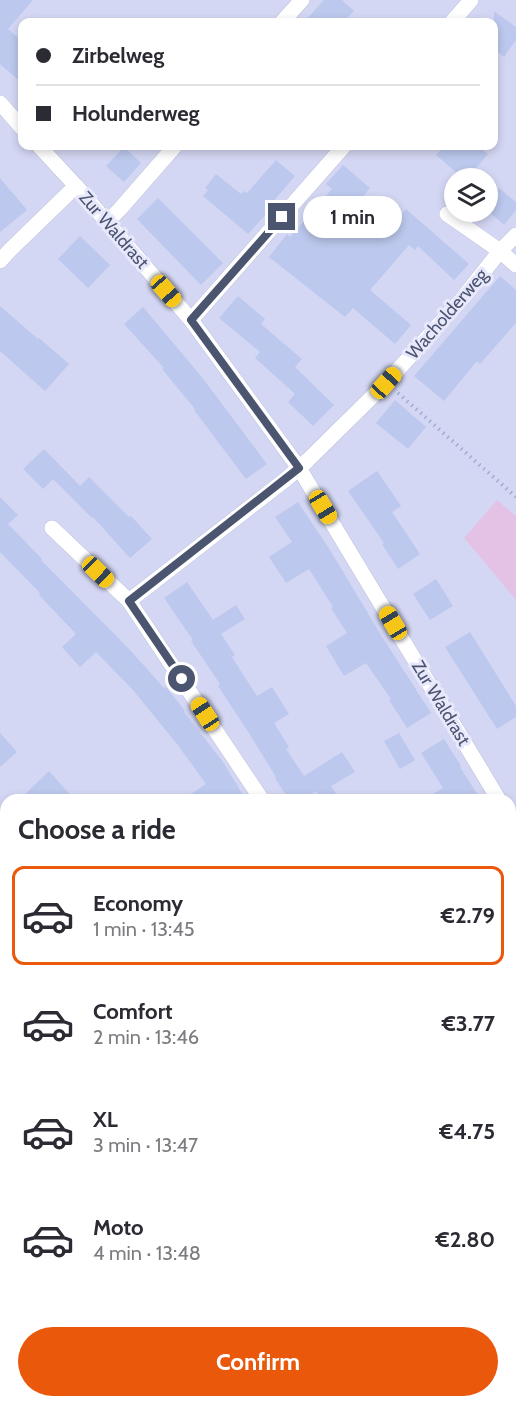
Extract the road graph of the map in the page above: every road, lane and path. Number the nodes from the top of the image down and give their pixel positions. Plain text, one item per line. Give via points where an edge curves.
1 (302, 0) edge
2 (471, 0) edge
3 (286, 18) edge
4 (455, 18) edge
5 (0, 103) edge
6 (18, 123) edge
7 (43, 150) edge
8 (172, 150) edge
9 (340, 150) edge
10 (76, 186) junction
11 (107, 222) junction
12 (458, 222) edge
13 (516, 235) edge
14 (500, 251) junction
15 (0, 261) edge
16 (516, 265) edge
17 (191, 320) junction
18 (386, 383) junction
19 (299, 468) junction
20 (516, 497) edge
21 (52, 528) dead end
22 (129, 601) junction
23 (258, 794) edge
24 (495, 794) edge

1 - 3 street
2 - 4 street
5 - 6 street
7 - 10 street, Zur Waldrast
8 - 11 street
9 - 17 street
10 - 11 street, Zur Waldrast
10 - 15 street
11 - 17 street, Zur Waldrast
12 - 14 street
13 - 14 street, Wacholderweg
14 - 16 street
14 - 18 street, Wacholderweg
17 - 19 street, Zur Waldrast
18 - 19 street, Wacholderweg
18 - 20 path
19 - 22 street, Wacholderweg
19 - 24 street, Zur Waldrast
21 - 22 street
22 - 23 street

